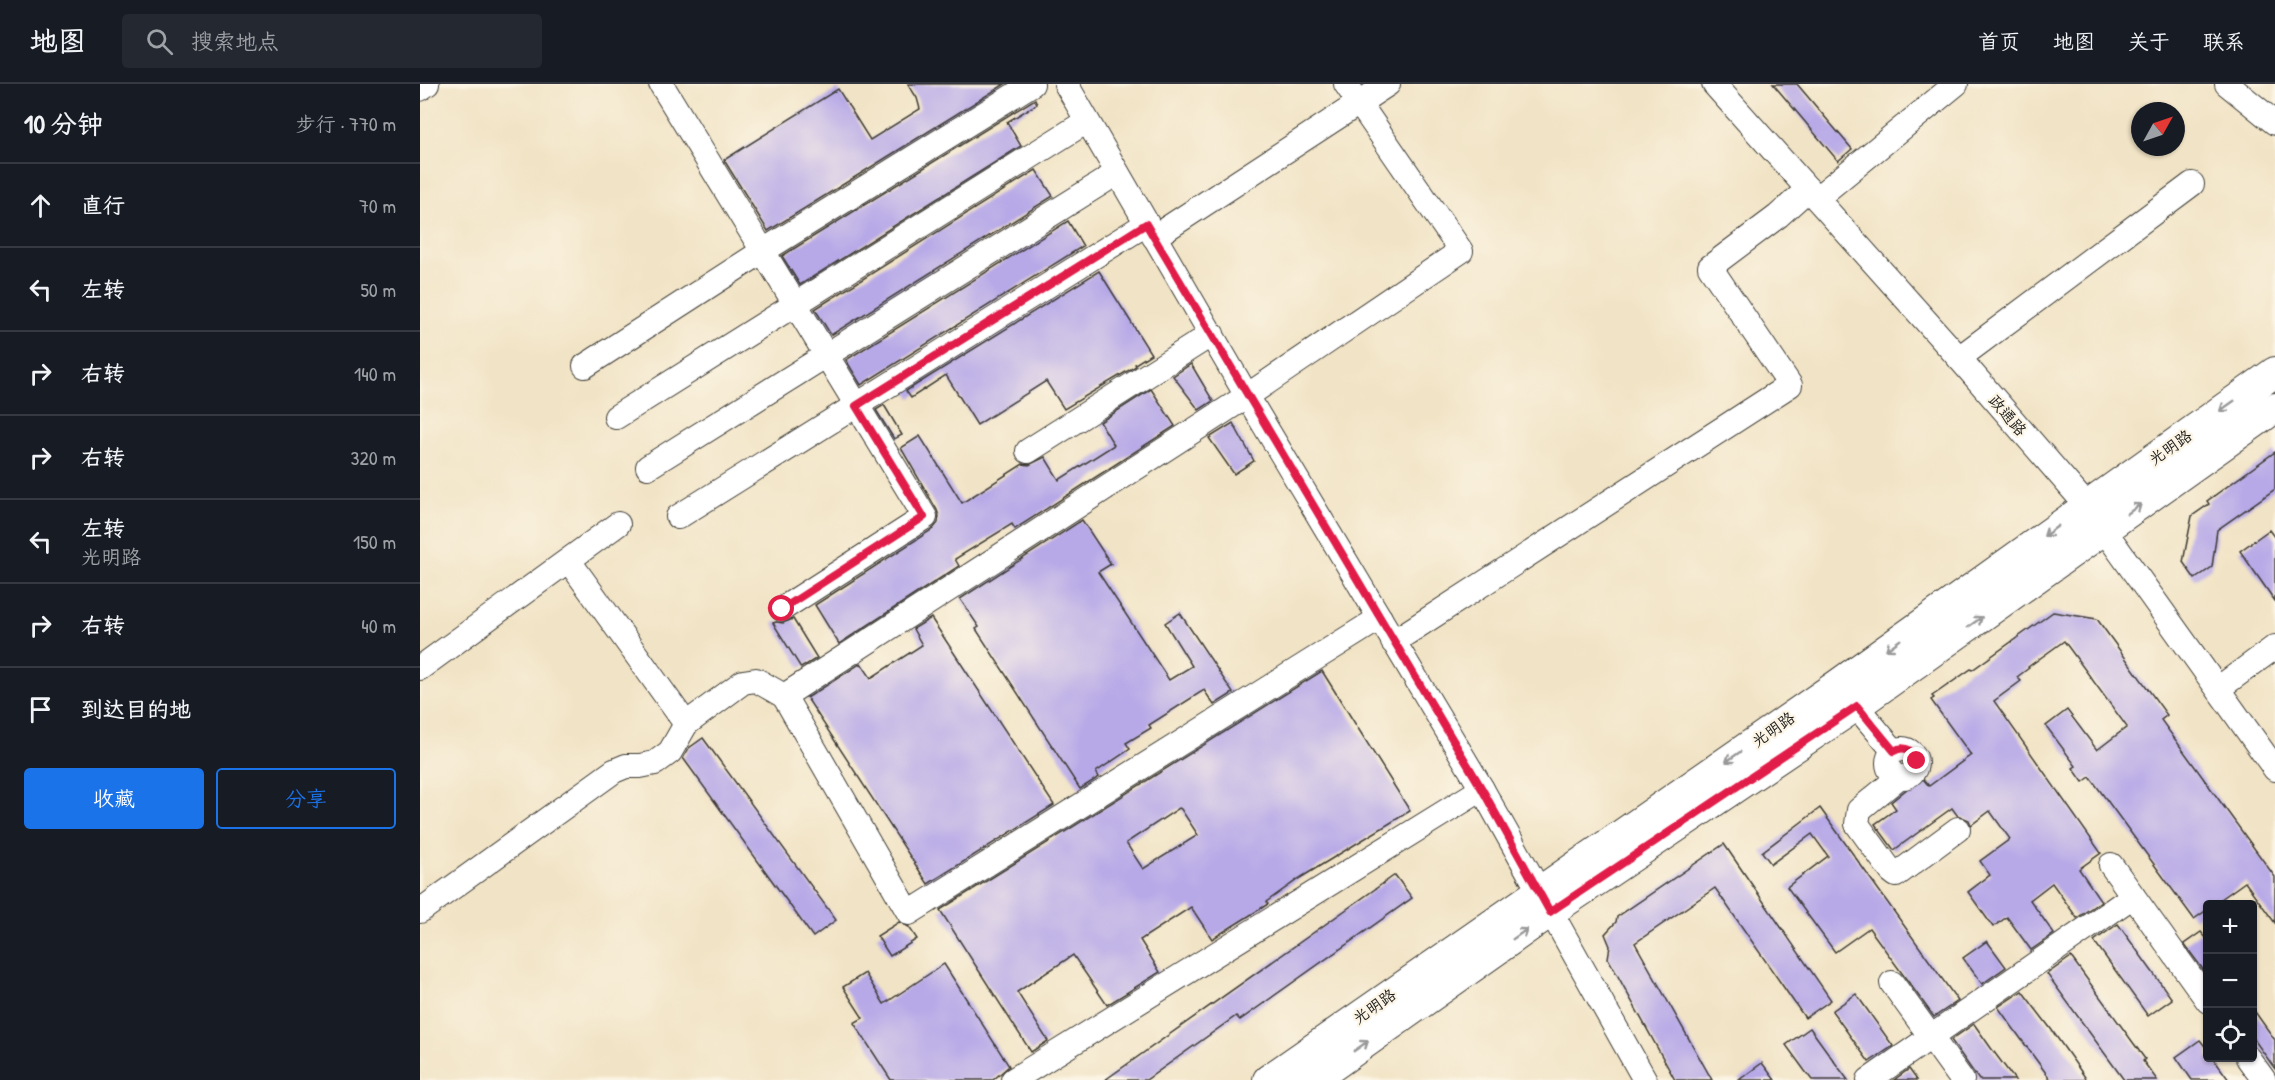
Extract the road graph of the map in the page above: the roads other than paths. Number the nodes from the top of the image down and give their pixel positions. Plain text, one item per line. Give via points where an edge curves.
1 (427, 84) edge
2 (661, 84) edge
3 (1032, 84) edge
4 (1346, 84) edge
5 (1388, 84) edge
6 (1714, 84) edge
7 (1956, 84) edge
8 (2227, 84) edge
9 (1077, 88) edge
10 (420, 89) edge
11 (1359, 104) junction
12 (1087, 122) junction
13 (2275, 123) edge
14 (1117, 173) junction
15 (2192, 184) dead end
16 (1813, 194) junction
17 (1150, 231) junction
18 (763, 251) junction
19 (795, 305) junction
20 (1212, 334) junction
21 (826, 355) junction
22 (1959, 358) junction
23 (585, 366) dead end
24 (2275, 372) edge
25 (1247, 396) junction
26 (856, 406) junction
27 (2275, 408) edge
28 (616, 417) dead end
29 (1028, 451) dead end
30 (648, 467) dead end
31 (2087, 506) junction
32 (678, 517) dead end
33 (618, 524) dead end
34 (2105, 529) junction
35 (569, 561) junction
36 (782, 609) dead end
37 (1380, 618) junction
38 (1393, 642) junction
39 (2275, 646) edge
40 (420, 668) edge
41 (2218, 688) junction
42 (784, 696) junction
43 (1857, 706) junction
44 (686, 724) junction
45 (2275, 769) edge
46 (1482, 789) junction
47 (1958, 829) dead end
48 (2111, 865) dead end
49 (2133, 896) junction
50 (1544, 902) junction
51 (420, 911) edge
52 (1893, 983) dead end
53 (2203, 993) edge
54 (1931, 1037) junction
55 (2251, 1062) edge
56 (1013, 1080) edge
57 (1268, 1080) edge
58 (1313, 1080) edge
59 (1645, 1080) edge
60 (1869, 1080) edge
61 (1962, 1080) edge
62 (2264, 1080) edge

1 - 10 street
2 - 18 street
3 - 18 street
4 - 11 street
5 - 11 street
6 - 16 street, 政通路
7 - 16 street
8 - 13 street
9 - 12 street
11 - 17 street
11 - 25 street via 1461,251
12 - 14 street
12 - 19 street
14 - 17 street
14 - 21 street
15 - 22 street
16 - 22 street, 政通路
16 - 38 street via 1710,267 1790,385
17 - 20 street
17 - 26 street
18 - 19 street
18 - 23 street
19 - 21 street
19 - 28 street
20 - 25 street
20 - 29 street
21 - 26 street
21 - 30 street
22 - 31 street, 政通路
24 -> 31 main road, 光明路
25 - 37 street
25 - 42 street
26 - 32 street
26 - 36 street via 924,517
34 -> 27 main road, 光明路
31 - 34 street, 政通路
31 -> 50 main road, 光明路
33 - 35 street
34 - 41 street, 政通路
43 -> 34 main road, 光明路
35 - 40 street
35 - 44 street
37 - 38 street
37 - 42 street via 909,913
38 - 46 street
39 - 41 street
41 - 45 street, 政通路
42 - 44 street via 756,680 743,682
43 - 47 street via 1894,751 1907,749 1917,761 1911,775 1899,777 1858,810 1857,825 1891,871 1896,875
43 - 50 main road, 光明路
44 - 51 street via 670,752 655,763 614,771
46 - 50 street
46 - 56 street
48 - 49 street
49 - 53 street
49 - 54 street
50 - 57 main road, 光明路
58 -> 50 main road, 光明路
50 - 59 street
52 - 54 street
54 - 60 street
54 - 61 street
55 - 62 street

